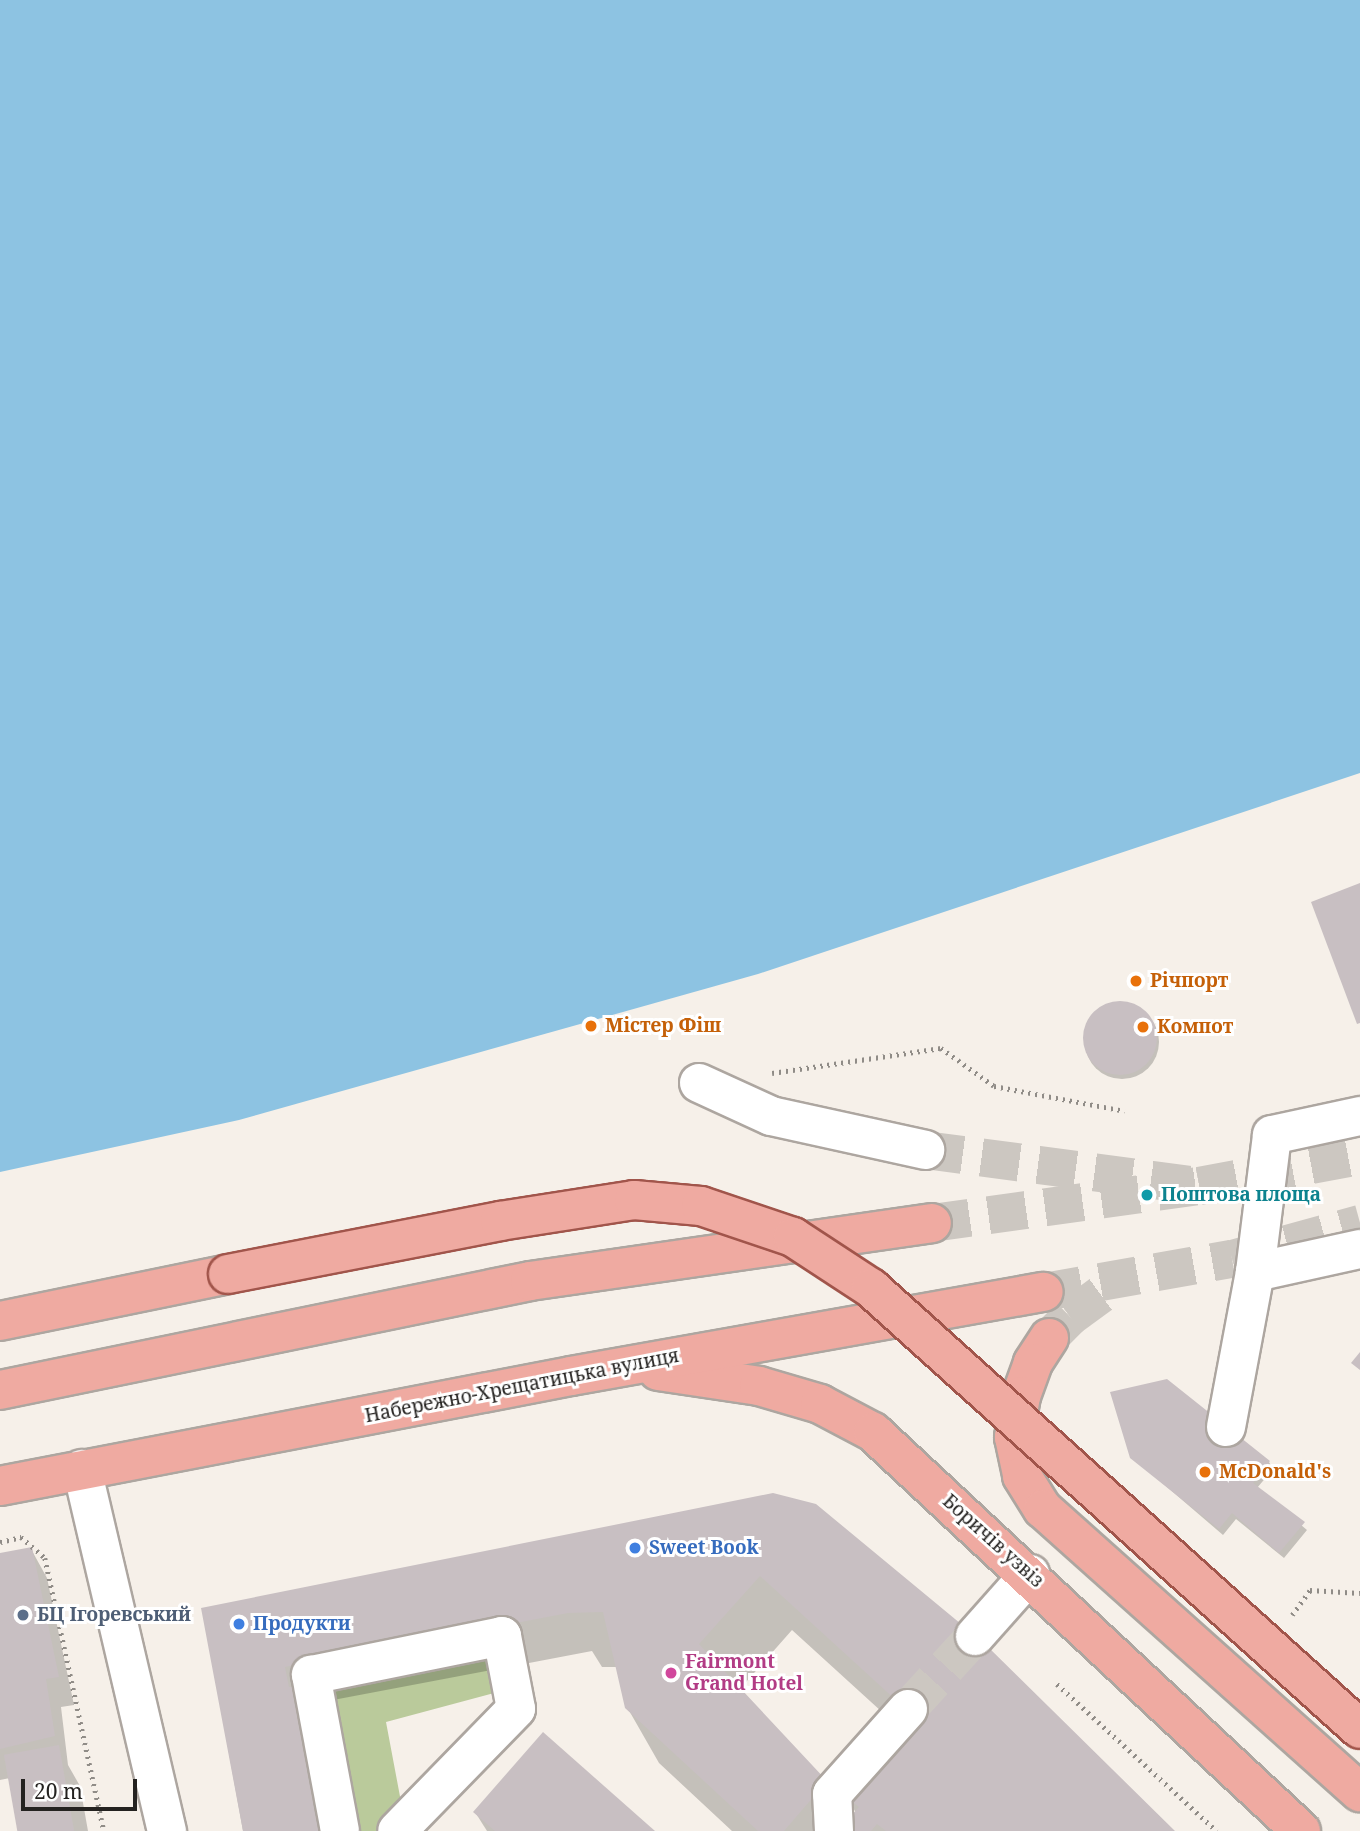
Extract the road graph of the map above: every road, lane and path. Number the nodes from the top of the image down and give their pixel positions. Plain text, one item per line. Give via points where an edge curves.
1 (766, 1073) dead end
2 (699, 1083) dead end
3 (1125, 1111) dead end
4 (1360, 1116) edge
5 (925, 1150) tunnel mouth
6 (932, 1223) tunnel mouth
7 (1360, 1249) edge
8 (1255, 1272) junction
9 (1044, 1292) tunnel mouth
10 (0, 1321) edge
11 (1049, 1338) tunnel mouth
12 (625, 1366) junction
13 (0, 1390) edge
14 (1226, 1427) dead end
15 (82, 1469) junction
16 (0, 1486) edge
17 (0, 1542) edge
18 (1030, 1574) junction
19 (1360, 1593) edge
20 (1291, 1615) dead end
21 (975, 1636) tunnel mouth
22 (1057, 1685) dead end
23 (908, 1709) tunnel mouth
24 (1360, 1729) edge
25 (1360, 1791) edge
26 (104, 1831) edge
27 (167, 1831) edge
28 (340, 1831) edge
29 (397, 1831) edge
30 (834, 1831) edge
31 (1217, 1831) edge
32 (1301, 1831) edge

1 - 3 path via 941,1048 994,1086
2 - 5 street via 771,1116
4 - 8 street via 1272,1135
6 - 13 main road via 530,1281
7 - 8 street
8 - 14 street
9 - 12 main road, Набережно-Хрещатицька вулиця
10 - 24 main road, bridge via 634,1200 701,1206 793,1237 871,1287
11 - 25 main road via 1021,1396 1014,1437 1022,1476 1043,1509
12 - 15 main road, Набережно-Хрещатицька вулиця
12 - 18 main road, Боричів узвіз via 759,1386 848,1416 873,1432
15 - 16 main road, Набережно-Хрещатицька вулиця
15 - 27 street
17 - 26 path via 22,1537 45,1558
18 - 21 street
18 - 32 main road, Боричів узвіз
19 - 20 path via 1310,1590
22 - 31 path
23 - 30 street via 832,1794
28 - 29 street via 311,1675 502,1636 516,1709

